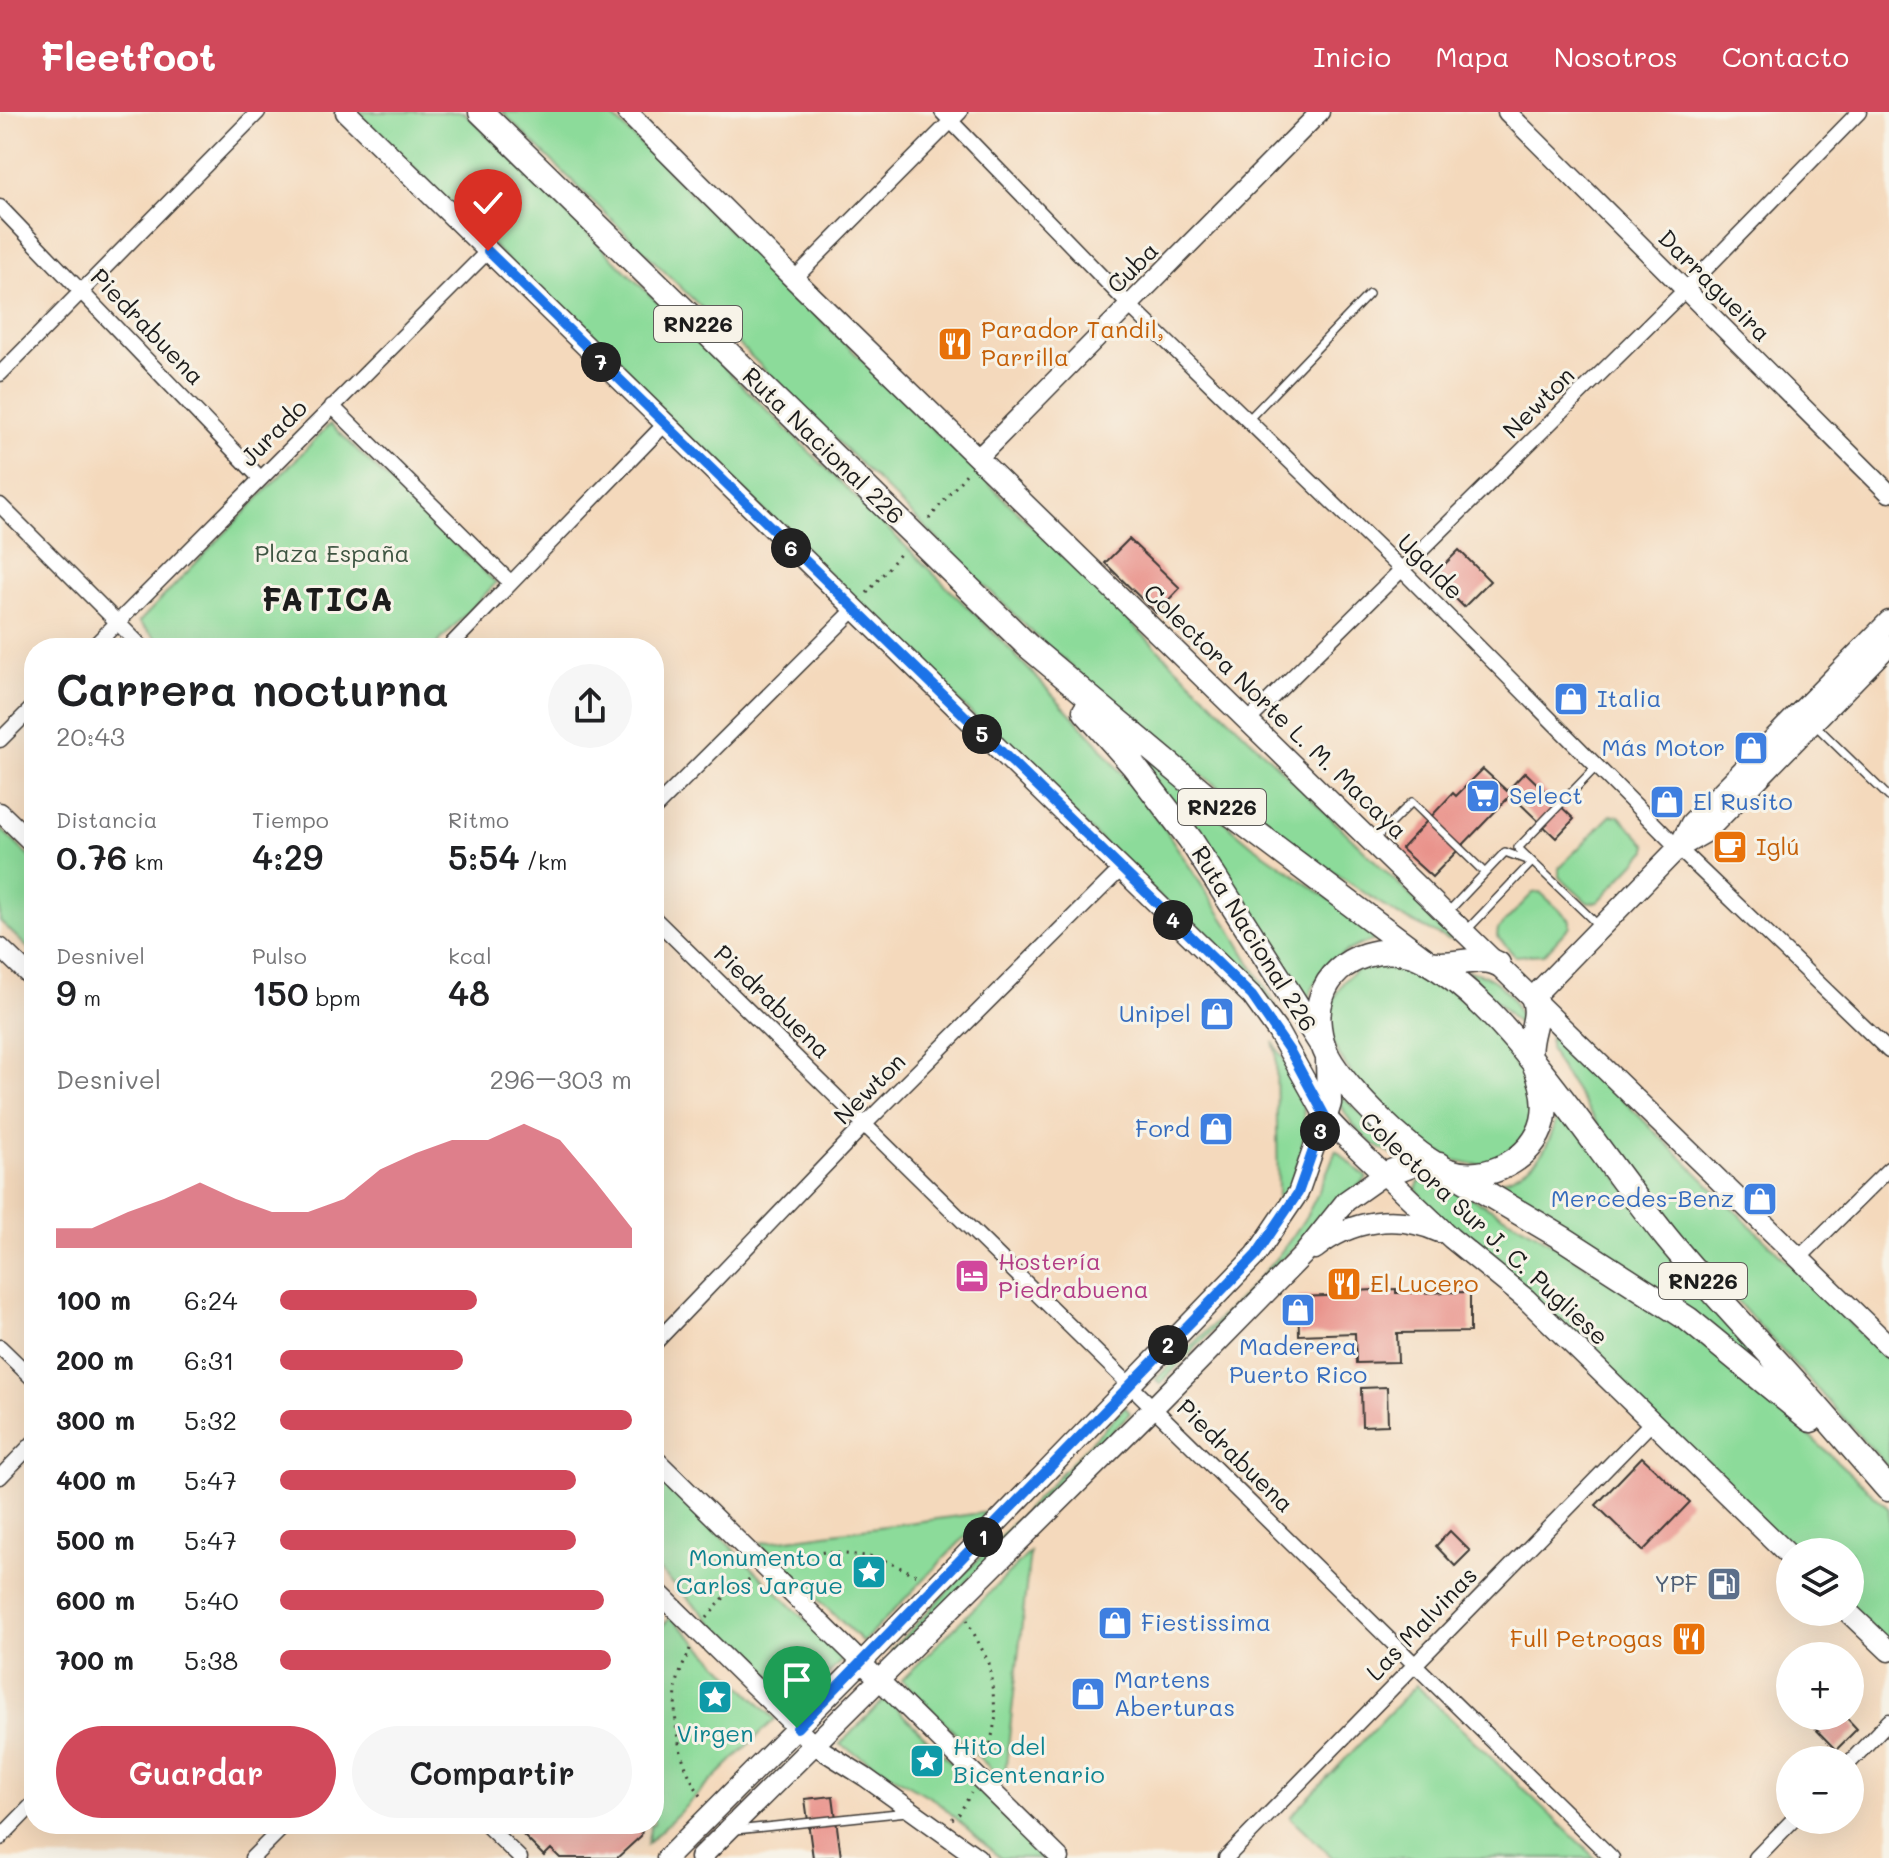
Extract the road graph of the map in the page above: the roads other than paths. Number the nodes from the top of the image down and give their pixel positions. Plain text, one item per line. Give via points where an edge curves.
1 (258, 112) edge
2 (346, 112) edge
3 (481, 112) edge
4 (627, 112) edge
5 (1320, 112) edge
6 (1507, 112) edge
7 (1859, 112) edge
8 (951, 115) edge
9 (0, 207) edge
10 (488, 251) junction
11 (794, 279) junction
12 (82, 291) junction
13 (1684, 291) junction
14 (1369, 294) dead end
15 (1130, 306) junction
16 (0, 374) edge
17 (332, 406) junction
18 (1248, 420) junction
19 (664, 425) junction
20 (979, 457) junction
21 (260, 478) junction
22 (1889, 493) edge
23 (0, 505) edge
24 (1402, 570) junction
25 (511, 583) junction
26 (854, 610) junction
27 (1889, 621) edge
28 (117, 622) junction
29 (102, 638) edge
30 (133, 638) edge
31 (458, 638) edge
32 (1889, 645) edge
33 (1028, 646) junction
34 (24, 716) edge
35 (1247, 722) junction
36 (1812, 723) junction
37 (0, 740) edge
38 (1597, 766) junction
39 (1889, 797) edge
40 (664, 799) edge
41 (0, 812) edge
42 (24, 835) edge
43 (1371, 842) junction
44 (1678, 848) junction
45 (1532, 862) junction
46 (1121, 869) junction
47 (1485, 873) junction
48 (1446, 914) junction
49 (664, 928) edge
50 (1602, 928) junction
51 (1464, 932) junction
52 (0, 947) edge
53 (1427, 961) junction
54 (1498, 964) junction
55 (24, 970) edge
56 (1533, 997) junction
57 (1889, 1051) edge
58 (1327, 1054) junction
59 (1531, 1059) junction
60 (1325, 1116) junction
61 (865, 1124) junction
62 (1444, 1168) junction
63 (1889, 1169) edge
64 (1383, 1175) junction
65 (1451, 1238) junction
66 (1798, 1259) junction
67 (1284, 1274) junction
68 (664, 1334) edge
69 (1889, 1346) edge
70 (0, 1347) edge
71 (24, 1370) edge
72 (1130, 1383) junction
73 (1154, 1407) junction
74 (1651, 1423) junction
75 (24, 1452) edge
76 (664, 1468) edge
77 (0, 1477) edge
78 (1888, 1490) edge
79 (1776, 1543) edge
80 (664, 1598) edge
81 (1863, 1626) edge
82 (1889, 1651) edge
83 (861, 1663) junction
84 (1414, 1663) junction
85 (879, 1681) junction
86 (1889, 1721) edge
87 (797, 1728) junction
88 (814, 1745) junction
89 (1864, 1747) edge
90 (914, 1812) junction
91 (24, 1813) edge
92 (730, 1830) junction
93 (276, 1834) edge
94 (495, 1834) edge
95 (1779, 1834) edge
96 (0, 1838) edge
97 (252, 1858) edge
98 (520, 1858) edge
99 (667, 1858) edge
100 (700, 1858) edge
101 (978, 1858) edge
102 (1060, 1858) edge
103 (1226, 1858) edge
104 (1612, 1858) edge
105 (1756, 1858) edge

1 - 12 street
2 - 10 main road, Colectora Sur J. C. Pugliese
3 - 33 highway, Ruta Nacional 226 / RN226
4 - 11 main road, Colectora Norte L. M. Macaya
5 - 15 street, Cuba
6 - 13 street, Darragueira
7 - 13 street, Newton
8 - 11 street
8 - 15 street, Ugalde
9 - 12 street, Piedrabuena
10 - 17 street, Jurado
10 - 19 main road, Colectora Sur J. C. Pugliese
11 - 20 main road, Colectora Norte L. M. Macaya
12 - 16 street
12 - 21 street, Piedrabuena
13 - 22 street, Darragueira
13 - 24 street, Newton
14 - 18 lane
15 - 18 street, Ugalde
15 - 20 street, Cuba
17 - 21 street, Jurado
17 - 25 street
18 - 24 street, Ugalde
19 - 25 street
19 - 26 main road, Colectora Sur J. C. Pugliese
20 - 35 main road, Colectora Norte L. M. Macaya
21 - 28 street, Jurado
23 - 28 street
24 - 35 street, Newton
24 - 38 street, Ugalde
25 - 31 street
26 - 40 street
26 - 46 main road, Colectora Sur J. C. Pugliese
27 - 44 main road via 1691,823
28 - 29 street, Jurado
28 - 30 street
32 - 36 main road
33 - 53 highway, Ruta Nacional 226 / RN226 via 1206,795
33 - 58 highway, Ruta Nacional 226 / RN226 via 1190,839
34 - 37 street
35 - 43 main road, Colectora Norte L. M. Macaya
36 - 39 lane
36 - 44 main road via 1706,832
38 - 44 street, Ugalde
38 - 45 lane via 1518,848
41 - 42 street
43 - 47 lane via 1412,802
43 - 48 main road, Colectora Norte L. M. Macaya
44 - 50 main road
44 - 57 street, Ugalde
45 - 47 lane via 1505,852
45 - 50 lane
45 - 51 lane
46 - 60 main road, Colectora Sur J. C. Pugliese via 1252,996 1285,1042
46 - 61 street, Newton
47 - 48 lane
48 - 51 main road, Colectora Norte L. M. Macaya
49 - 61 street, Piedrabuena
50 - 56 main road
51 - 54 main road, Colectora Norte L. M. Macaya
52 - 55 street
53 - 54 highway
53 - 58 highway, Ruta Nacional 226 / RN226 via 1403,952 1378,952 1340,969 1320,1004 1319,1026
53 - 59 highway, Ruta Nacional 226 / RN226 via 1489,1012
54 - 56 main road, Colectora Norte L. M. Macaya
56 - 59 highway via 1537,1016 1529,1041
56 - 66 main road, Colectora Norte L. M. Macaya
58 - 60 highway
58 - 62 highway, Ruta Nacional 226 / RN226 via 1377,1117
59 - 62 highway, Ruta Nacional 226 / RN226 via 1545,1100 1543,1123 1533,1143 1515,1160 1490,1172
59 - 78 highway, Ruta Nacional 226 / RN226 via 1698,1276
60 - 64 main road, Colectora Sur J. C. Pugliese
60 - 72 main road via 1298,1193 1272,1236
61 - 68 street, Newton
61 - 72 street, Piedrabuena
62 - 64 highway via 1417,1162
62 - 78 highway, Ruta Nacional 226 / RN226 via 1688,1319
63 - 66 street
64 - 65 main road, Colectora Sur J. C. Pugliese
64 - 67 main road via 1346,1201
65 - 67 main road via 1407,1222 1360,1225 1335,1234
65 - 74 main road, Colectora Sur J. C. Pugliese via 1526,1299
66 - 69 main road, Colectora Norte L. M. Macaya
67 - 73 main road
70 - 71 street
72 - 73 street, Piedrabuena
72 - 83 main road
73 - 84 street, Piedrabuena
73 - 85 main road
74 - 79 main road, Colectora Sur J. C. Pugliese
74 - 84 street, Las Malvinas
75 - 77 street
76 - 83 street
80 - 87 street
81 - 82 main road
83 - 85 street
83 - 87 main road
84 - 103 street, Las Malvinas
84 - 104 street, Piedrabuena
85 - 88 main road
85 - 102 street
86 - 89 street
87 - 88 street
87 - 99 main road
88 - 90 street
88 - 92 main road
90 - 92 lane
90 - 101 street
91 - 96 street
92 - 100 main road
93 - 97 street
94 - 98 street
95 - 105 street

